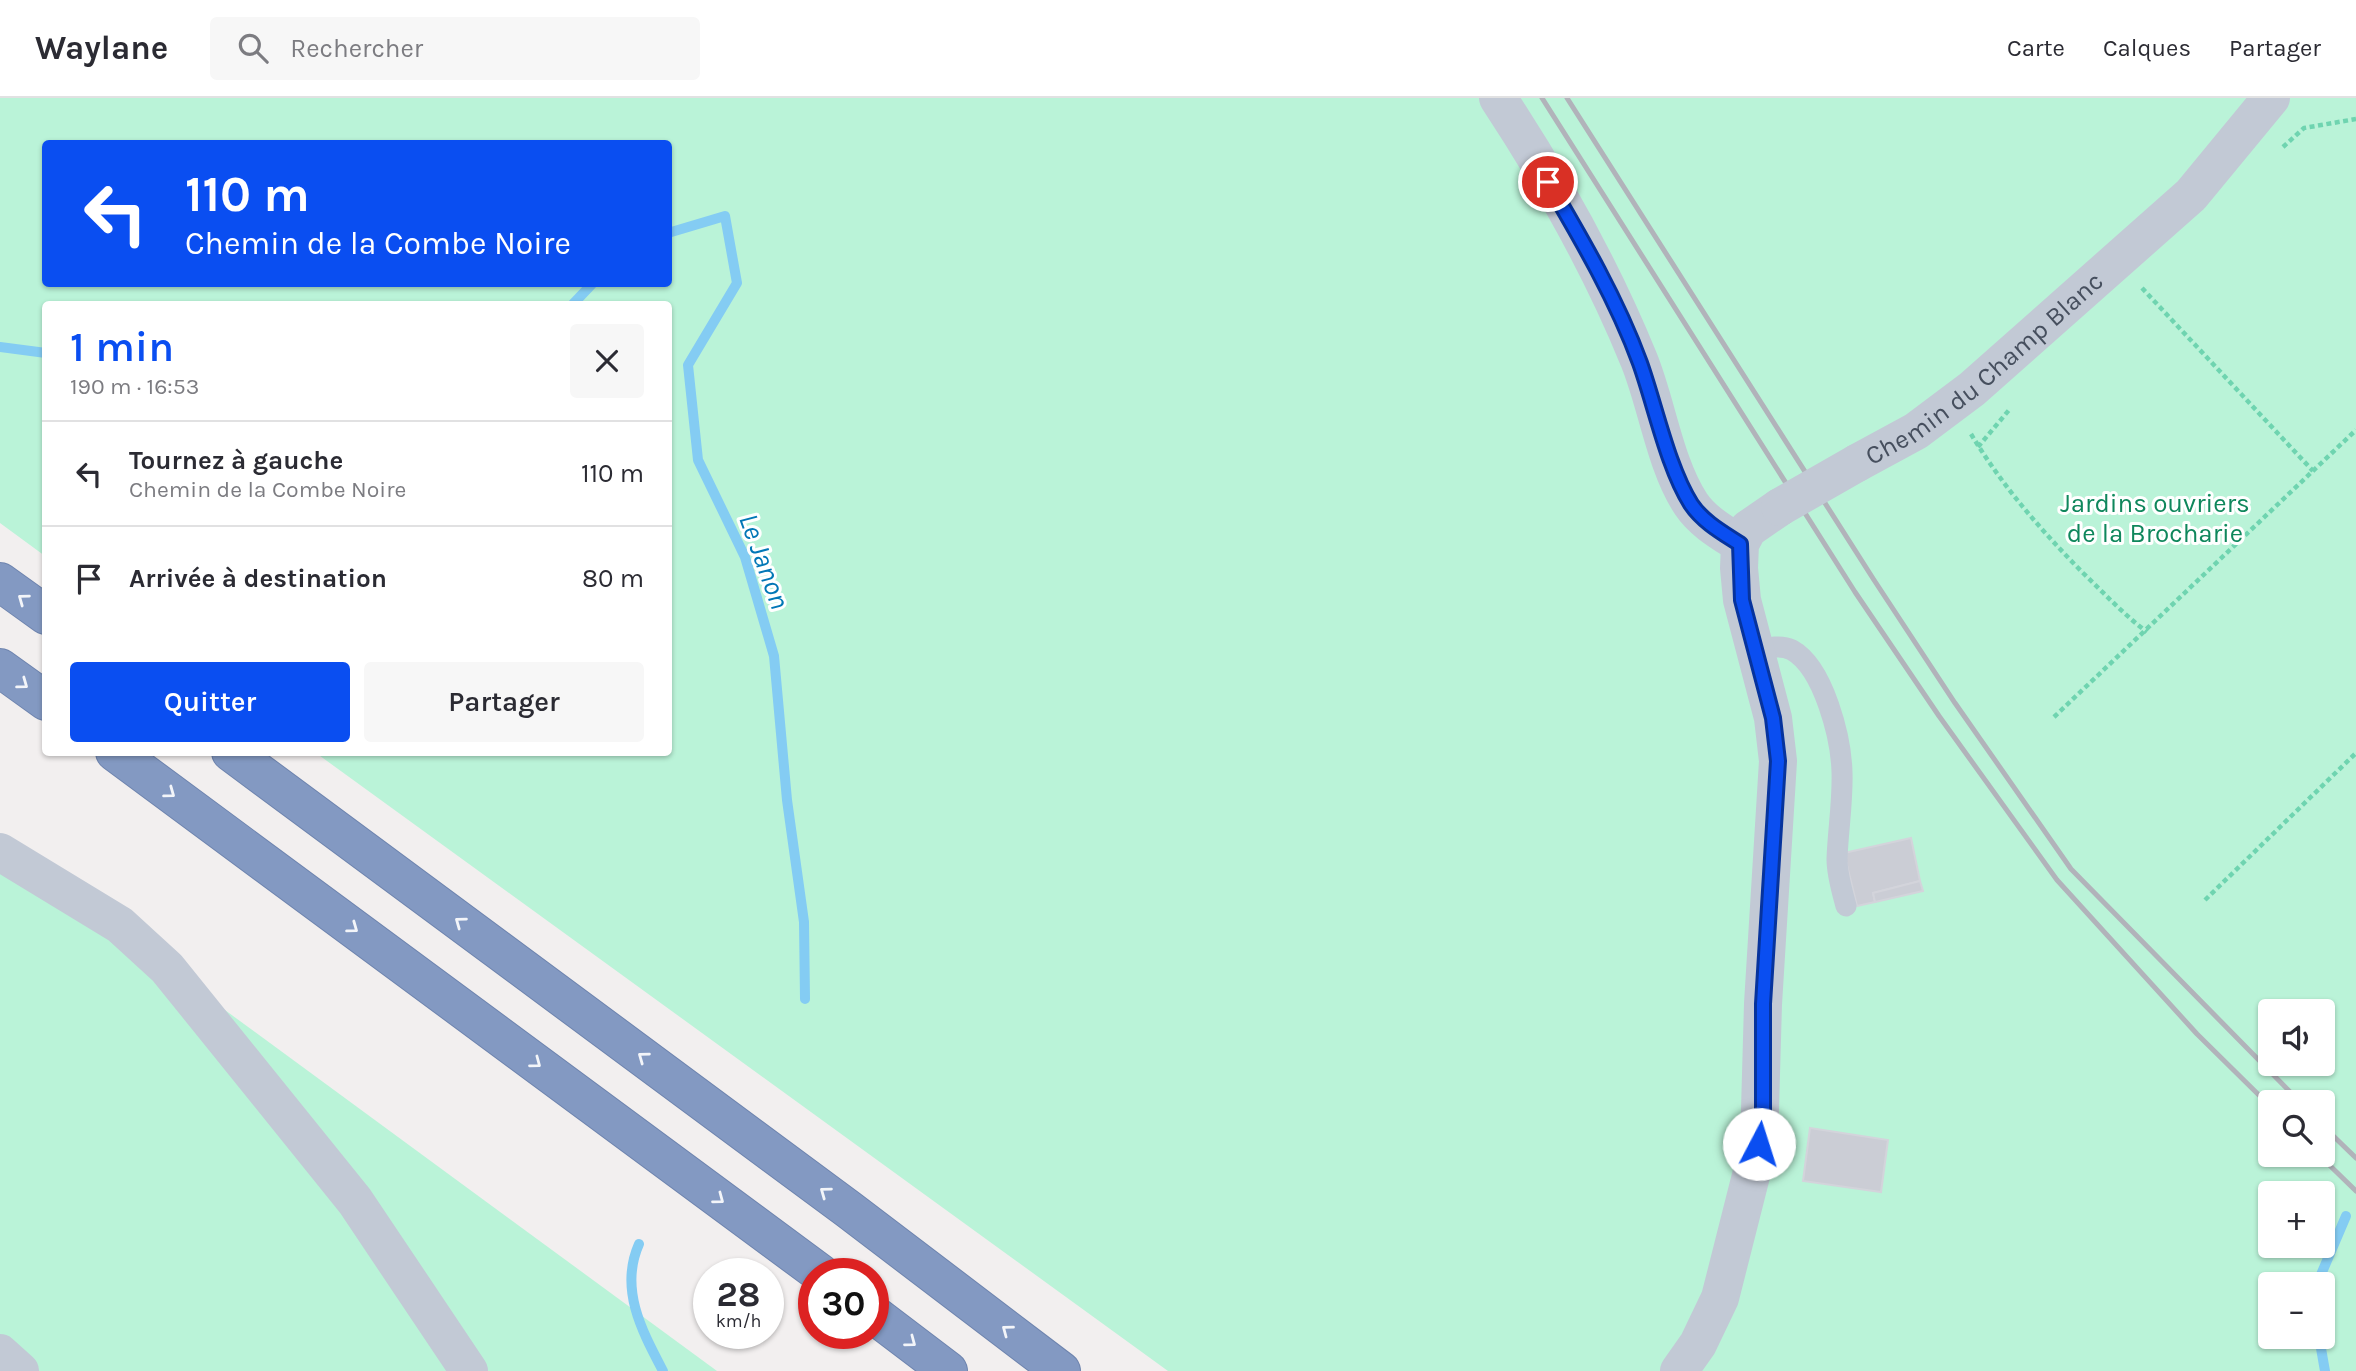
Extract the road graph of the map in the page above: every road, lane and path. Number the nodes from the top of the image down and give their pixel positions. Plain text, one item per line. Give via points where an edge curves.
1 (1498, 98) edge
2 (2271, 98) edge
3 (2141, 287) dead end
4 (2356, 430) edge
5 (1979, 447) dead end
6 (2313, 471) junction
7 (1740, 544) junction
8 (0, 582) edge
9 (42, 612) edge
10 (2147, 632) junction
11 (1755, 651) junction
12 (0, 668) edge
13 (42, 698) edge
14 (2054, 717) dead end
15 (2356, 754) edge
16 (120, 756) edge
17 (236, 756) edge
18 (0, 852) edge
19 (2204, 900) dead end
20 (1846, 906) dead end
21 (799, 1258) edge
22 (889, 1326) edge
23 (0, 1353) edge
24 (20, 1371) edge
25 (469, 1371) edge
26 (948, 1371) edge
27 (1061, 1371) edge
28 (1679, 1371) edge

1 - 7 street via 1587,248 1639,360 1691,504 1711,526
2 - 7 street, Chemin du Champ Blanc, bridge via 2191,195 1972,389 1916,430 1748,529
3 - 6 path
4 - 6 path
5 - 10 path via 1997,478 2035,524
6 - 10 path
7 - 11 street via 1742,600
9 -> 8 highway
10 - 14 path
11 - 20 lane via 1778,647 1800,656 1810,667 1832,716 1842,771 1837,858
11 - 28 street via 1773,718 1778,761 1763,1004 1763,1111 1720,1298 1698,1345
12 -> 13 highway
15 - 19 path
16 -> 21 highway
27 -> 17 highway
18 - 25 street via 120,925 167,968 355,1201
22 -> 26 highway
23 - 24 street

